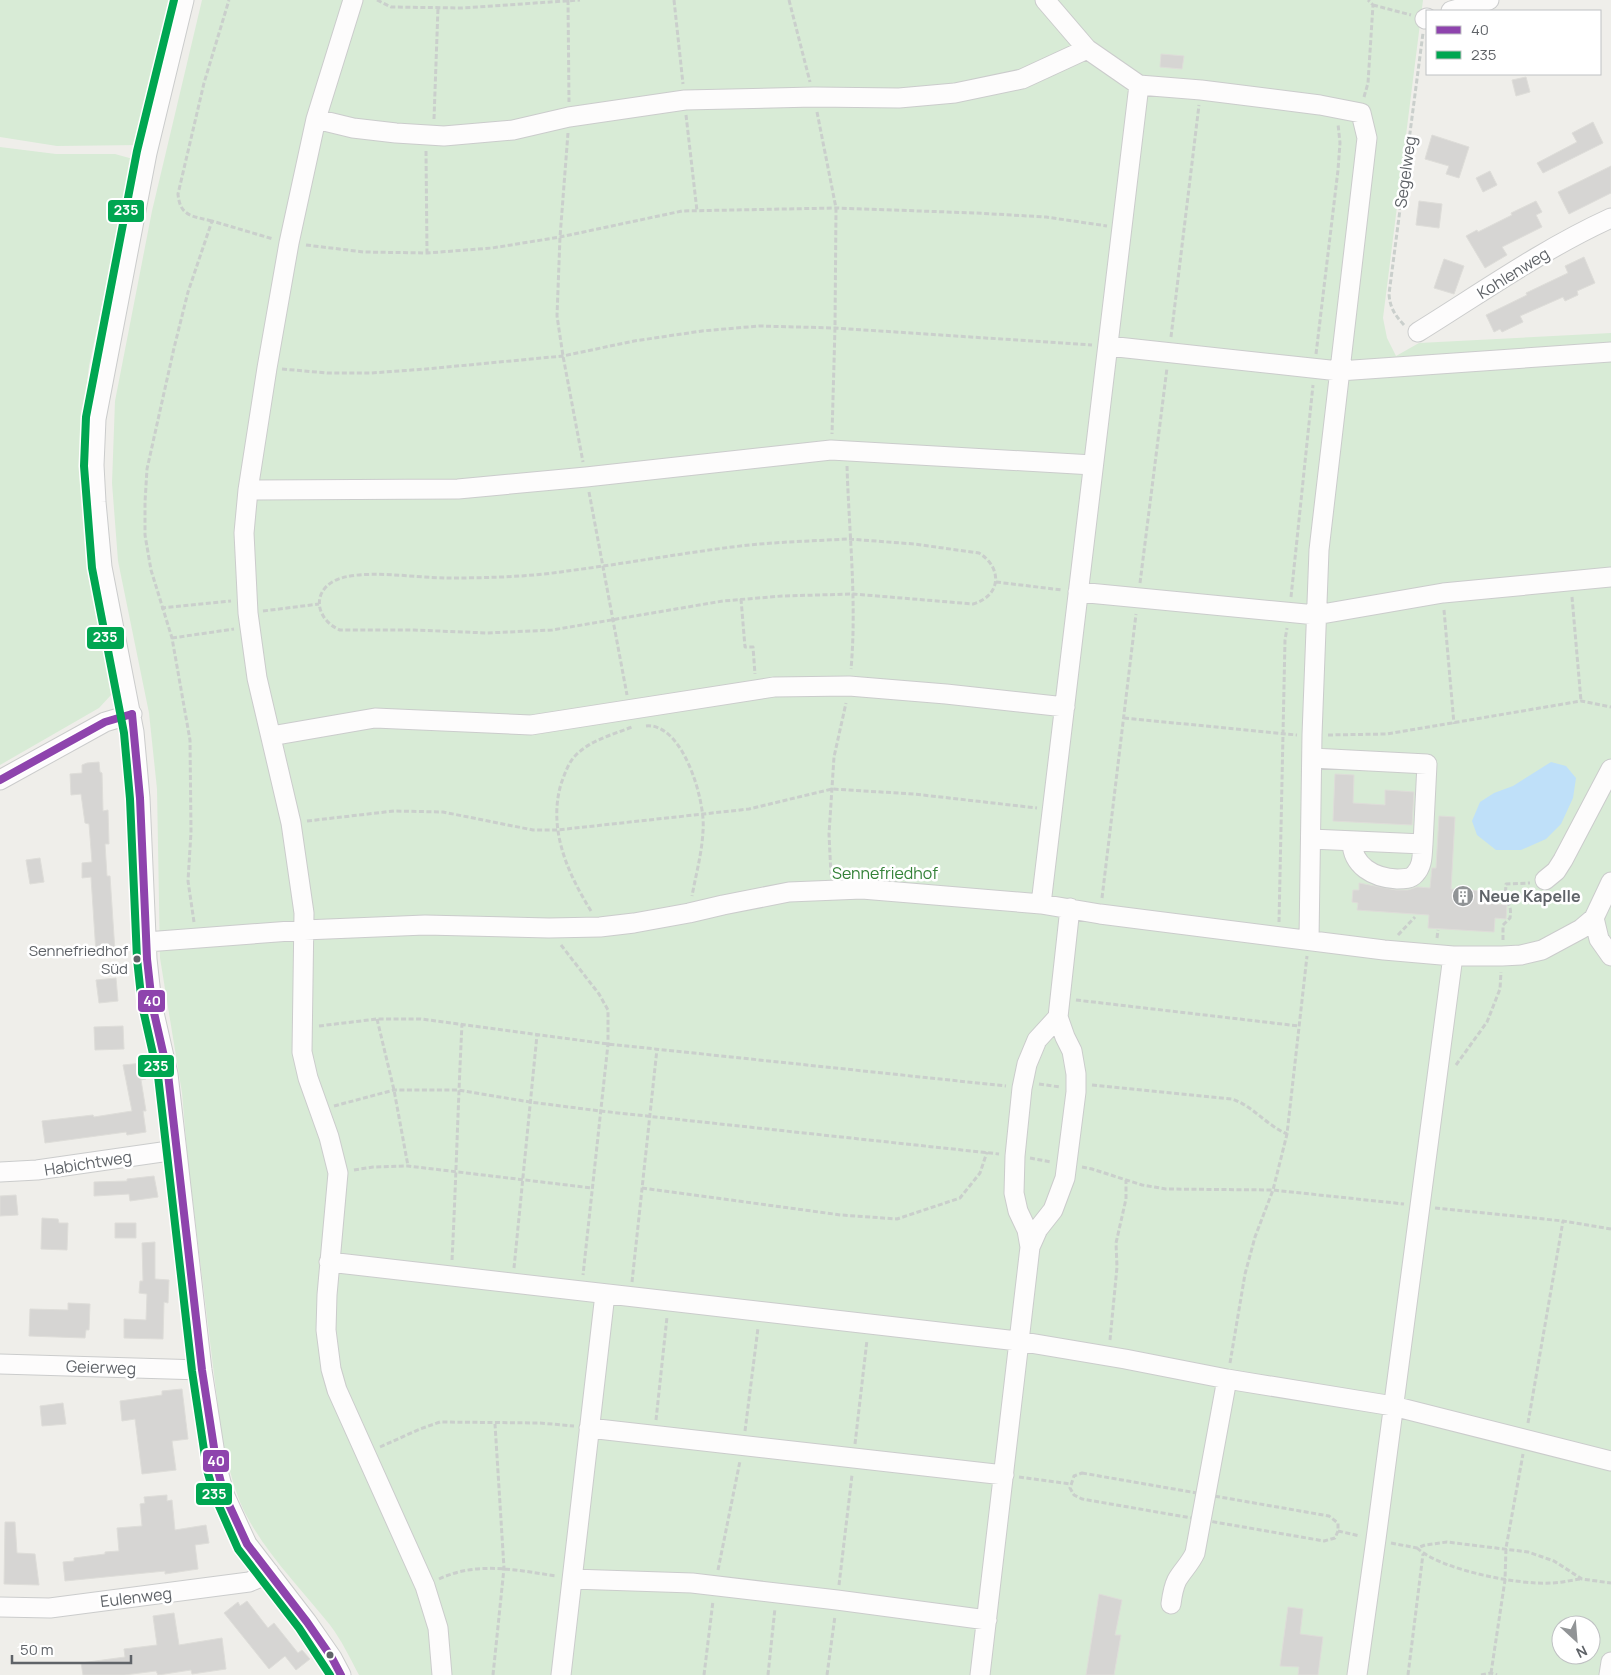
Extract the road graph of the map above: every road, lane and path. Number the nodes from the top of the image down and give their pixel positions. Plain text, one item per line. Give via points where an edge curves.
1 (184, 0) edge
2 (229, 0) edge
3 (352, 0) edge
4 (377, 0) edge
5 (568, 0) edge
6 (580, 0) edge
7 (789, 0) edge
8 (1045, 0) edge
9 (1368, 0) edge
10 (1488, 0) edge
11 (1373, 4) junction
12 (438, 8) junction
13 (1454, 10) edge
14 (1426, 19) edge
15 (1088, 49) junction
16 (1139, 85) junction
17 (1201, 90) junction
18 (814, 97) junction
19 (1336, 108) junction
20 (1361, 113) junction
21 (569, 117) junction
22 (316, 119) junction
23 (430, 135) junction
24 (836, 208) junction
25 (1611, 218) edge
26 (212, 221) junction
27 (1122, 229) junction
28 (560, 237) junction
29 (289, 243) junction
30 (427, 252) junction
31 (835, 328) junction
32 (1418, 332) joint
33 (1108, 346) junction
34 (1611, 352) edge
35 (1169, 353) junction
36 (563, 356) junction
37 (267, 368) junction
38 (1314, 368) junction
39 (1338, 370) junction
40 (839, 450) junction
41 (1093, 465) junction
42 (586, 477) junction
43 (248, 490) junction
44 (850, 539) junction
45 (603, 565) junction
46 (1611, 577) edge
47 (1570, 580) junction
48 (996, 582) junction
49 (1078, 592) junction
50 (1443, 593) junction
51 (853, 594) junction
52 (1138, 598) junction
53 (741, 599) junction
54 (319, 604) junction
55 (162, 608) junction
56 (1289, 612) junction
57 (248, 613) junction
58 (1316, 615) junction
59 (613, 619) junction
60 (172, 638) junction
61 (849, 686) junction
62 (756, 690) junction
63 (1581, 701) junction
64 (1065, 707) junction
65 (1611, 707) edge
66 (630, 709) junction
67 (132, 714) junction
68 (1124, 718) junction
69 (1454, 724) junction
70 (633, 727) junction
71 (1283, 734) junction
72 (1312, 735) junction
73 (271, 736) junction
74 (1312, 758) junction
75 (1611, 769) edge
76 (0, 780) edge
77 (832, 789) junction
78 (1052, 810) junction
79 (703, 813) junction
80 (291, 823) junction
81 (557, 830) junction
82 (1311, 839) junction
83 (1352, 841) junction
84 (1423, 844) junction
85 (1545, 880) joint
86 (1611, 882) edge
87 (832, 890) junction
88 (1040, 904) junction
89 (1070, 908) junction
90 (690, 914) junction
91 (1100, 914) junction
92 (1594, 918) junction
93 (600, 927) junction
94 (549, 928) junction
95 (304, 930) junction
96 (1276, 936) junction
97 (198, 938) junction
98 (1309, 940) junction
99 (146, 942) junction
100 (1453, 956) junction
101 (1502, 956) junction
102 (1611, 956) edge
103 (1059, 1007) junction
104 (377, 1019) junction
105 (462, 1024) junction
106 (1299, 1026) junction
107 (302, 1027) junction
108 (537, 1035) junction
109 (608, 1044) junction
110 (657, 1049) junction
111 (1453, 1071) dead end
112 (1022, 1085) junction
113 (1076, 1086) junction
114 (394, 1090) junction
115 (458, 1090) junction
116 (530, 1102) junction
117 (319, 1111) junction
118 (600, 1111) junction
119 (649, 1116) junction
120 (1287, 1134) junction
121 (176, 1150) junction
122 (987, 1152) junction
123 (1015, 1156) junction
124 (1066, 1164) junction
125 (408, 1166) junction
126 (0, 1172) edge
127 (457, 1172) junction
128 (338, 1173) junction
129 (523, 1180) junction
130 (1126, 1180) junction
131 (592, 1188) junction
132 (642, 1188) junction
133 (1273, 1190) junction
134 (1426, 1211) junction
135 (1611, 1229) edge
136 (1030, 1247) junction
137 (329, 1262) junction
138 (451, 1277) junction
139 (512, 1283) junction
140 (582, 1291) junction
141 (605, 1294) junction
142 (630, 1297) junction
143 (669, 1302) junction
144 (759, 1312) junction
145 (868, 1324) junction
146 (1018, 1341) junction
147 (1108, 1356) junction
148 (0, 1364) edge
149 (202, 1370) junction
150 (1227, 1379) junction
151 (1393, 1406) junction
152 (495, 1424) junction
153 (589, 1428) junction
154 (654, 1435) junction
155 (744, 1446) junction
156 (365, 1454) junction
157 (854, 1458) junction
158 (1611, 1461) edge
159 (1004, 1475) junction
160 (1071, 1484) dead end
161 (1338, 1531) dead end
162 (1384, 1541) junction
163 (1417, 1548) junction
164 (1390, 1552) dead end
165 (1423, 1554) junction
166 (504, 1568) junction
167 (268, 1572) junction
168 (572, 1579) junction
169 (1582, 1579) junction
170 (1611, 1583) edge
171 (714, 1585) junction
172 (425, 1586) junction
173 (776, 1592) junction
174 (837, 1600) junction
175 (1171, 1604) dead end
176 (0, 1607) edge
177 (987, 1620) junction
178 (1611, 1662) edge
179 (341, 1675) edge
180 (442, 1675) edge
181 (493, 1675) edge
182 (561, 1675) edge
183 (704, 1675) edge
184 (768, 1675) edge
185 (827, 1675) edge
186 (980, 1675) edge
187 (1357, 1675) edge
188 (1408, 1675) edge
189 (1481, 1675) edge
190 (1497, 1675) edge
191 (1610, 1675) edge

1 - 67 street via 147,153 96,419 96,502 102,567
2 - 26 path via 204,83 178,194 179,205 187,214
3 - 22 street
4 - 12 path via 390,7
5 - 6 path
5 - 12 path
5 - 21 path
7 - 18 path
8 - 15 street
9 - 11 path
10 - 13 street
11 - 14 path
11 - 20 path via 1368,83
12 - 23 path
14 - 32 path, Segelweg via 1389,294 1395,315
15 - 16 street
15 - 18 street via 1022,78 955,93 899,98
16 - 17 street
16 - 27 street
17 - 19 street
17 - 35 path
18 - 21 street via 685,100
18 - 24 path
19 - 20 street
19 - 38 path via 1340,143 1338,170
20 - 39 street via 1367,138
21 - 23 street via 513,130
21 - 28 path
22 - 23 street via 353,128
22 - 29 street
23 - 30 path
24 - 27 path via 1046,217
24 - 28 path via 682,211
24 - 31 path
25 - 32 street, Kohlenweg via 1557,246
26 - 29 path
26 - 55 path via 188,292 147,469 145,535
27 - 33 street
28 - 30 path via 492,248
28 - 36 path via 557,316
29 - 30 path via 364,252
29 - 37 street
31 - 33 path
31 - 36 path via 759,326 702,331
31 - 40 path
33 - 35 street
33 - 41 street
34 - 39 street
35 - 38 street
35 - 52 path
36 - 37 path via 370,373
36 - 42 path
37 - 43 street
38 - 39 street
38 - 56 path
39 - 58 street via 1318,550
40 - 41 street
40 - 42 street
40 - 44 path
41 - 49 street
42 - 43 street via 458,489
42 - 45 path
43 - 57 street via 244,533
44 - 45 path via 742,546
44 - 48 path via 979,553 992,565
44 - 51 path
45 - 54 path via 544,574 456,578 364,575 329,584 320,596
45 - 59 path
46 - 47 street
47 - 50 street
47 - 63 path
48 - 49 path
48 - 51 path via 988,597 973,604
49 - 52 street
49 - 64 street
50 - 58 street
50 - 69 path
51 - 53 path
51 - 61 path
52 - 56 street
52 - 68 path
53 - 59 path
53 - 62 path via 745,647 753,647
54 - 57 path
54 - 59 path via 325,621 332,627 349,631 487,633 552,630
55 - 57 path
55 - 60 path
56 - 58 street
56 - 71 path via 1285,640
57 - 60 path
57 - 73 street via 256,678
58 - 72 street
59 - 66 path
60 - 97 path via 190,740 188,881
61 - 62 street
61 - 64 street
61 - 77 path via 834,757
62 - 66 street
63 - 65 path
63 - 69 path
64 - 78 street
66 - 70 path
66 - 73 street via 531,725 375,718
67 - 76 street via 105,722
67 - 99 street via 140,798
68 - 71 path
68 - 91 path
69 - 72 path via 1387,734
70 - 79 path via 654,725 675,738 696,784
70 - 81 path via 595,741 574,757 563,777 557,800
71 - 72 path
71 - 96 path via 1280,915
72 - 74 street
73 - 80 street
74 - 82 street
74 - 84 street via 1427,764
75 - 85 street via 1563,860
77 - 78 path via 914,794
77 - 79 path via 749,809
77 - 87 path via 829,834
78 - 88 street
79 - 81 path
79 - 90 path via 704,830
80 - 81 path via 394,810 442,812 532,830
80 - 95 street
81 - 93 path via 577,889
82 - 83 street
82 - 98 street
83 - 84 street
83 - 84 street via 1356,859 1369,872 1385,879 1405,879 1415,875 1422,862
85 - 101 path via 1506,884 1505,900 1511,912 1503,924
86 - 92 street
87 - 88 street via 862,889
87 - 90 street via 789,892
88 - 89 street
89 - 91 street
89 - 103 street
90 - 93 street
91 - 96 street
92 - 101 street via 1581,929 1542,950
92 - 102 street via 1599,940
93 - 94 street
94 - 95 street via 425,925
94 - 109 path via 608,1010
95 - 97 street
95 - 107 street
96 - 98 street
97 - 99 street
98 - 100 street
98 - 106 path
99 - 121 street via 152,1004 168,1074
100 - 101 street
100 - 134 street
101 - 111 path via 1500,989 1487,1022
103 - 106 path
103 - 112 street via 1038,1040
103 - 113 street via 1065,1037 1072,1051
104 - 105 path via 421,1019
104 - 107 path
104 - 114 path
105 - 108 path
105 - 115 path
106 - 120 path
107 - 117 street via 302,1052
108 - 109 path
108 - 116 path
109 - 110 path
109 - 118 path
110 - 112 path
110 - 119 path
112 - 113 path
112 - 123 street
113 - 120 path via 1232,1099 1242,1102 1273,1128
113 - 124 street
114 - 115 path
114 - 117 path
114 - 125 path
115 - 116 path
115 - 127 path
116 - 118 path
116 - 129 path
117 - 128 street
118 - 119 path
118 - 131 path
119 - 122 path
119 - 132 path
120 - 133 path
121 - 126 street, Habichtweg via 37,1170
121 - 149 street
122 - 123 path
122 - 132 path via 980,1173 960,1198 897,1219 841,1215
123 - 124 path
123 - 136 street via 1014,1193
124 - 130 path
124 - 136 street via 1065,1178 1053,1210 1038,1229
125 - 127 path
125 - 128 path
127 - 129 path
127 - 138 path
128 - 137 street
129 - 131 path
129 - 139 path
130 - 133 path via 1166,1189
130 - 147 path via 1126,1199 1116,1243 1117,1267
131 - 140 path
132 - 142 path
133 - 134 path
133 - 150 path via 1254,1237
134 - 135 path via 1433,1207
134 - 151 street
136 - 146 street
137 - 138 street
137 - 156 street via 326,1330 331,1369
138 - 139 street
139 - 140 street
140 - 141 street
141 - 142 street
141 - 153 street
142 - 143 street
143 - 144 street
143 - 154 path
144 - 145 street
144 - 155 path
145 - 146 street
145 - 157 path
146 - 147 street
146 - 159 street
147 - 150 street
148 - 149 street, Geierweg
149 - 167 street via 224,1494 247,1544
150 - 151 street
150 - 175 street via 1195,1553 1178,1578
151 - 158 street
151 - 162 street
152 - 153 path via 540,1423
152 - 156 path via 440,1422
152 - 166 path
153 - 154 street
153 - 168 street
154 - 155 street
155 - 157 street
155 - 171 path
156 - 172 street
157 - 159 street
157 - 174 path
159 - 160 path
159 - 177 street
161 - 162 path
162 - 163 path
162 - 164 path
162 - 187 street
163 - 165 path
163 - 169 path via 1447,1542 1528,1552 1554,1561
165 - 169 path via 1448,1565 1505,1580 1550,1583
165 - 188 path
166 - 168 path
166 - 172 path via 453,1572
166 - 181 path
167 - 176 street, Eulenweg via 250,1582 50,1608
167 - 179 street via 307,1622
168 - 171 street
168 - 182 street
169 - 170 path
171 - 173 street
171 - 183 path
172 - 180 street via 438,1628
173 - 174 street
173 - 184 path
174 - 177 street
174 - 185 path
177 - 186 street
178 - 191 street
189 - 190 path

